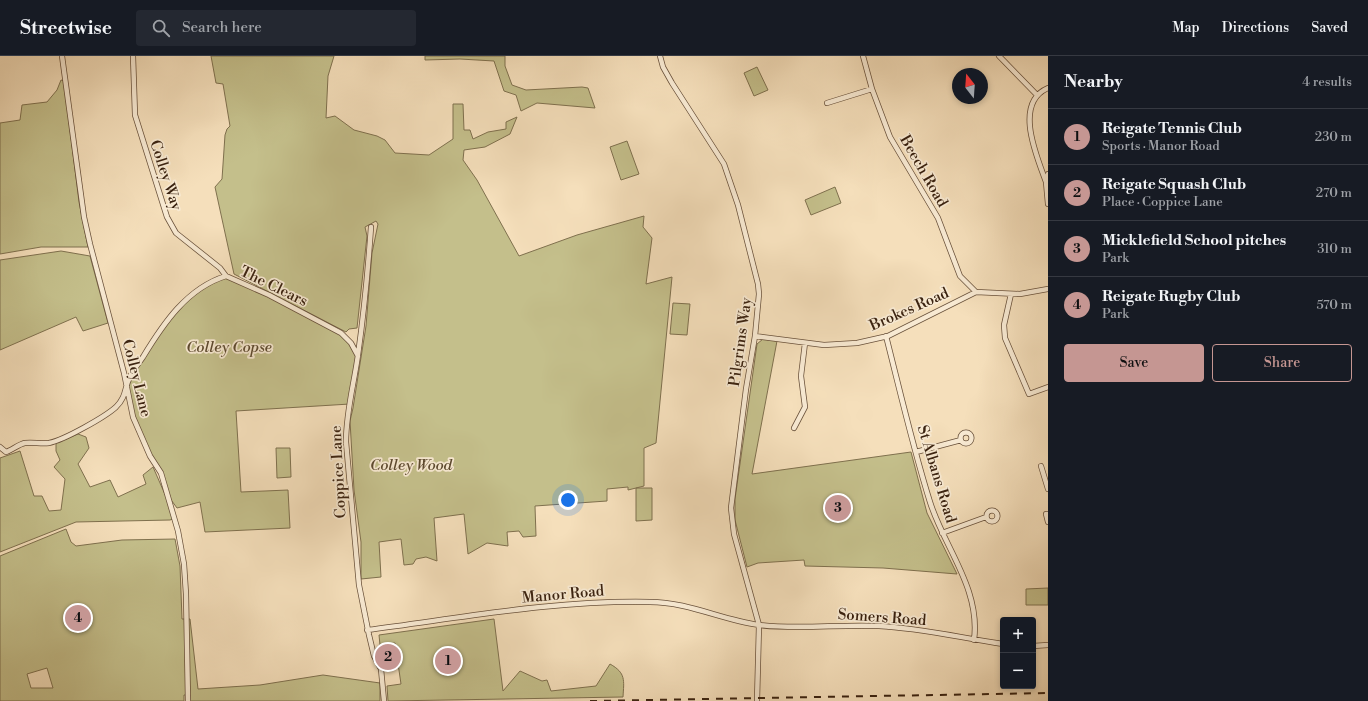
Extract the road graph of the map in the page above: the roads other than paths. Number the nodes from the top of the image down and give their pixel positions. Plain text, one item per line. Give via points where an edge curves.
1 (62, 56) edge
2 (133, 56) edge
3 (660, 56) edge
4 (863, 56) edge
5 (999, 56) edge
6 (1048, 88) edge
7 (872, 89) junction
8 (1037, 95) junction
9 (827, 103) dead end
10 (1048, 174) edge
11 (1046, 182) junction
12 (1048, 204) edge
13 (371, 227) dead end
14 (226, 276) junction
15 (1048, 289) edge
16 (976, 292) junction
17 (1011, 294) junction
18 (755, 336) junction
19 (886, 336) junction
20 (804, 343) junction
21 (358, 356) junction
22 (1048, 387) edge
23 (127, 392) junction
24 (794, 428) dead end
25 (961, 440) dead end
26 (0, 447) edge
27 (916, 452) junction
28 (1042, 466) dead end
29 (1047, 483) edge
30 (1048, 489) edge
31 (1048, 514) edge
32 (986, 517) dead end
33 (1048, 522) edge
34 (942, 533) junction
35 (758, 625) junction
36 (367, 630) junction
37 (974, 640) junction
38 (1000, 644) edge
39 (1048, 645) edge
40 (1036, 646) edge
41 (188, 699) edge
42 (384, 701) edge
43 (757, 701) edge

1 - 23 street, Colley Lane via 84,217
2 - 14 street, Colley Way via 135,115 167,217 176,233 220,268
3 - 18 street, Pilgrims Way via 672,83 724,164 738,205 758,284
4 - 7 street, Beech Road
5 - 8 street
6 - 8 street
7 - 9 street
7 - 16 street, Beech Road via 893,143 938,218 960,276
8 - 11 street via 1031,112 1030,130
10 - 11 street
11 - 12 street
13 - 21 street, Coppice Lane
14 - 21 street, The Clears via 269,295 341,334 351,343
14 - 23 street, The Clears via 215,279 195,293 168,318 129,378
15 - 17 street, Brokes Road
16 - 17 street, Brokes Road
16 - 19 street, Brokes Road
17 - 22 street via 1004,326 1007,344 1028,394
18 - 20 street, Brokes Road
18 - 35 street, Pilgrims Way via 731,508 734,534
19 - 20 street, Brokes Road via 843,345
19 - 27 street, St Albans Road
20 - 24 street via 801,376 805,408
21 - 36 street, Coppice Lane via 346,420 346,443 355,547
23 - 26 street, The Clears via 106,414 50,443 24,443 6,452
23 - 41 street, Colley Lane via 140,436 161,473 178,531 186,594
25 - 27 street
27 - 34 street, St Albans Road
28 - 29 street
29 - 30 street
31 - 33 street
32 - 34 street
34 - 37 street, St Albans Road via 971,597
35 - 36 street, Manor Road via 725,619 675,603 630,602 567,604
35 - 37 street, Somers Road via 914,628
35 - 43 street, Pilgrims Way
36 - 42 street, Coppice Lane via 374,656 381,669
37 - 38 street, Somers Road
39 - 40 street

